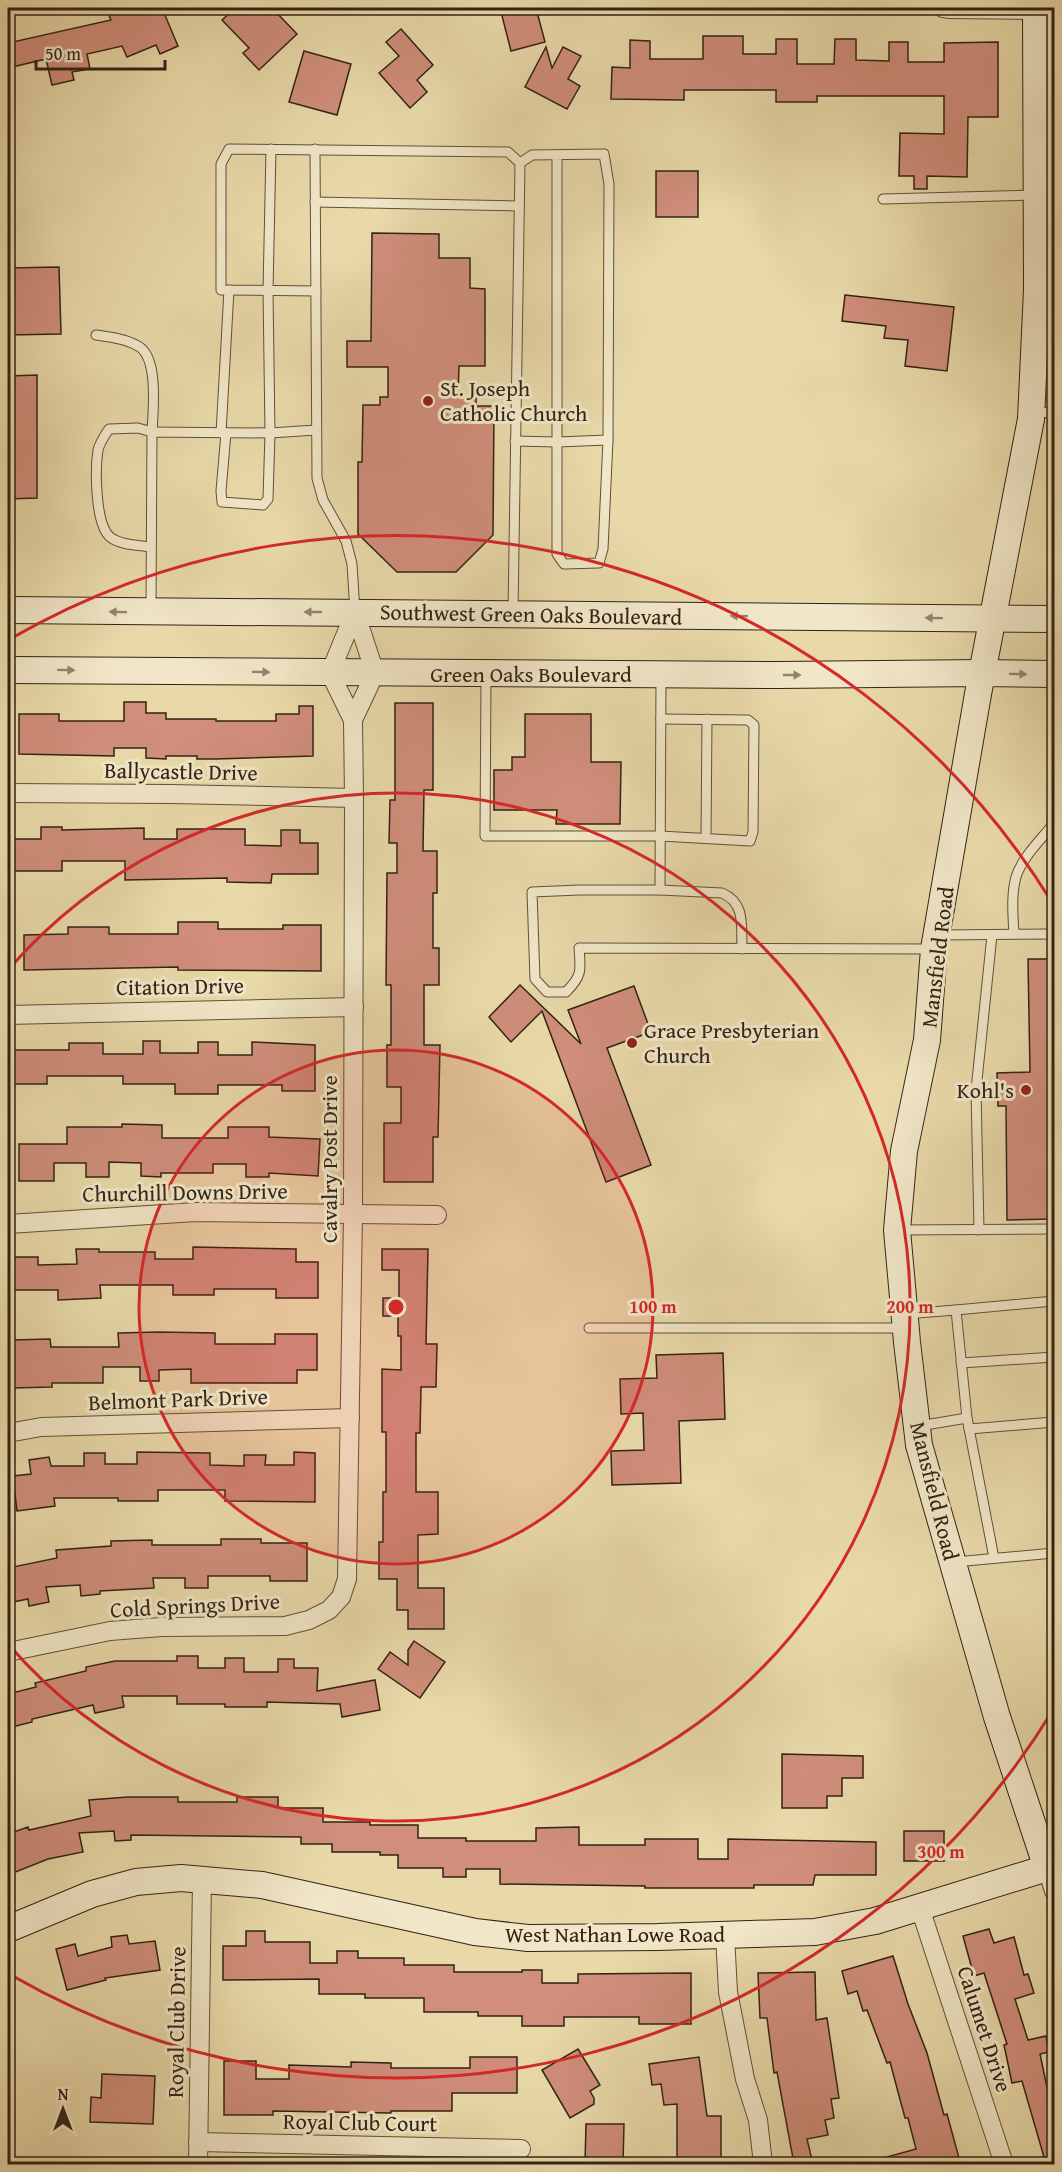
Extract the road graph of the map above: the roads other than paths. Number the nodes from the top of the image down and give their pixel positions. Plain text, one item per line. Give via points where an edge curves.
1 (942, 8) edge
2 (1039, 9) edge
3 (1045, 137) edge
4 (271, 149) junction
5 (315, 149) junction
6 (557, 154) junction
7 (520, 163) junction
8 (1036, 195) junction
9 (883, 199) dead end
10 (315, 202) junction
11 (518, 206) junction
12 (229, 290) junction
13 (268, 291) junction
14 (316, 291) junction
15 (96, 335) dead end
16 (1043, 413) edge
17 (316, 430) junction
18 (152, 432) junction
19 (224, 433) junction
20 (270, 433) junction
21 (608, 440) junction
22 (515, 441) junction
23 (557, 442) junction
24 (151, 547) junction
25 (8, 610) edge
26 (151, 612) junction
27 (355, 612) junction
28 (513, 614) junction
29 (993, 618) junction
30 (1054, 619) edge
31 (8, 670) edge
32 (330, 673) junction
33 (375, 673) junction
34 (982, 673) junction
35 (486, 674) junction
36 (1054, 674) edge
37 (661, 675) junction
38 (661, 718) junction
39 (707, 719) junction
40 (353, 720) junction
41 (8, 793) edge
42 (354, 798) junction
43 (1054, 823) edge
44 (660, 836) junction
45 (706, 838) junction
46 (660, 891) junction
47 (1014, 934) junction
48 (1054, 934) edge
49 (992, 935) junction
50 (936, 942) junction
51 (742, 949) junction
52 (354, 1006) junction
53 (8, 1015) edge
54 (353, 1214) junction
55 (437, 1215) dead end
56 (8, 1224) edge
57 (1054, 1229) edge
58 (897, 1230) junction
59 (979, 1230) junction
60 (1054, 1301) edge
61 (956, 1310) junction
62 (905, 1321) junction
63 (588, 1328) dead end
64 (1054, 1357) edge
65 (961, 1363) junction
66 (350, 1418) junction
67 (967, 1418) junction
68 (1054, 1422) edge
69 (917, 1426) junction
70 (969, 1429) junction
71 (8, 1433) edge
72 (1054, 1553) edge
73 (994, 1558) junction
74 (952, 1563) junction
75 (341, 1597) joint
76 (8, 1652) edge
77 (1043, 1820) edge
78 (1051, 1879) edge
79 (202, 1880) junction
80 (920, 1908) junction
81 (8, 1929) edge
82 (725, 1935) junction
83 (198, 2142) junction
84 (521, 2149) dead end
85 (198, 2164) edge
86 (763, 2164) edge
87 (1004, 2164) edge

1 - 2 street
2 - 3 street, Mansfield Road
3 - 8 street, Mansfield Road
4 - 5 lane
4 - 12 lane via 229,148 221,164 221,290
4 - 13 lane
5 - 7 lane via 508,152
5 - 10 lane
6 - 7 lane via 532,155
6 - 21 lane via 604,154 609,184
6 - 23 lane
7 - 11 lane
8 - 9 lane
8 - 16 street, Mansfield Road
10 - 11 lane
10 - 14 lane
11 - 22 lane
12 - 13 lane
12 - 19 lane
13 - 14 lane
13 - 20 lane
14 - 17 lane
15 - 18 lane via 140,346 146,354 151,368
16 - 29 street, Mansfield Road
17 - 20 lane
17 - 27 lane via 317,478 323,500 346,541 352,564
18 - 19 lane
18 - 24 lane
18 - 24 lane via 110,429 98,448 101,523 116,541
19 - 20 lane
19 - 20 lane via 222,502 263,505 268,499
21 - 23 lane
21 - 23 lane via 599,563 564,564 557,554
22 - 23 lane
22 - 28 lane
24 - 26 lane
26 -> 25 street, Southwest Green Oaks Boulevard
27 -> 26 street, Southwest Green Oaks Boulevard
27 - 28 street, Southwest Green Oaks Boulevard
27 - 32 street
27 - 33 street
29 -> 28 street, Southwest Green Oaks Boulevard
29 - 30 street, Southwest Green Oaks Boulevard
29 - 34 street, Mansfield Road
31 -> 32 street, Green Oaks Boulevard
32 - 33 street, Green Oaks Boulevard
32 - 40 street, Cavalry Post Drive
33 - 35 street, Green Oaks Boulevard
33 - 40 street, Cavalry Post Drive
34 -> 36 street, Green Oaks Boulevard
37 -> 34 street, Green Oaks Boulevard
34 - 50 street, Mansfield Road
35 - 37 street, Green Oaks Boulevard
35 - 44 lane via 484,836
37 - 38 lane
38 - 39 lane
38 - 44 lane
39 - 45 lane
39 - 45 lane via 748,720 754,725 750,841
40 - 42 street, Cavalry Post Drive
41 - 42 street, Ballycastle Drive
42 - 52 street, Cavalry Post Drive
43 - 47 lane via 1016,876
44 - 45 lane
44 - 46 lane
46 - 51 lane via 730,896 741,913
46 - 51 lane via 532,892 535,980 547,992 566,992 578,980 579,948
47 - 48 lane
47 - 49 lane
49 - 50 lane
49 - 59 lane via 976,1090
50 - 51 lane
50 - 58 street, Mansfield Road via 927,1040 904,1151
52 - 53 street, Citation Drive
52 - 54 street, Cavalry Post Drive
54 - 55 street, Churchill Downs Drive
54 - 56 street, Churchill Downs Drive via 196,1212
54 - 66 street, Cavalry Post Drive
57 - 59 lane
58 - 59 lane
58 - 62 street, Mansfield Road
60 - 61 lane
61 - 62 lane
61 - 65 lane
62 - 63 lane
62 - 69 street, Mansfield Road
64 - 65 lane
65 - 67 lane
66 - 71 street, Belmont Park Drive via 41,1427
66 - 75 street, Cavalry Post Drive via 347,1579
67 - 69 lane
67 - 70 lane
68 - 70 lane
69 - 74 street, Mansfield Road
70 - 73 lane
72 - 73 lane
73 - 74 lane
74 - 77 street, Mansfield Road via 997,1716
75 - 76 street, Cold Springs Drive via 329,1610 285,1626 110,1631
77 - 78 street, Mansfield Road
78 - 80 street, West Nathan Lowe Road
79 - 81 street, West Nathan Lowe Road via 136,1882 92,1894
79 - 82 street, West Nathan Lowe Road via 262,1885 475,1932 528,1938
79 - 83 street, Royal Club Drive
80 - 82 street, West Nathan Lowe Road via 814,1932
80 - 87 street, Calumet Drive
82 - 86 street via 728,1992 745,2079 758,2120
83 - 84 street, Royal Club Court
83 - 85 street, Royal Club Drive

